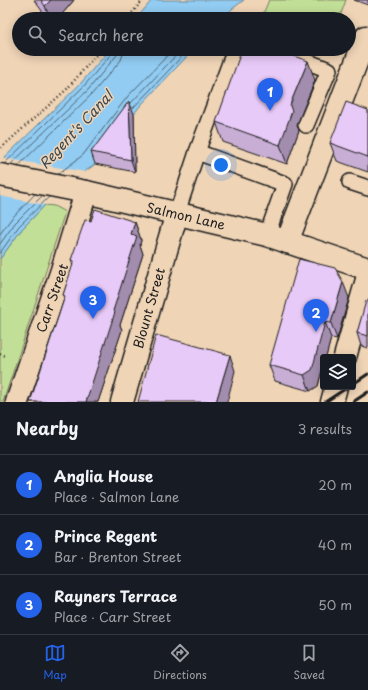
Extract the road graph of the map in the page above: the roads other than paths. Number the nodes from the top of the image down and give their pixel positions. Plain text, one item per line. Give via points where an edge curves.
1 (366, 37) dead end
2 (232, 56) edge
3 (292, 56) edge
4 (306, 126) dead end
5 (197, 152) junction
6 (0, 174) edge
7 (350, 182) dead end
8 (368, 188) edge
9 (76, 190) junction
10 (177, 213) junction
11 (267, 235) junction
12 (288, 242) junction
13 (368, 269) edge
14 (368, 276) edge
15 (346, 354) edge
16 (335, 390) edge
17 (17, 402) edge
18 (122, 402) edge
19 (332, 402) edge

1 - 12 street
2 - 5 lane
3 - 4 lane via 329,70
5 - 10 lane
5 - 11 lane via 285,184
6 - 9 street, Salmon Lane
7 - 8 lane
9 - 10 street, Salmon Lane
9 - 17 street, Carr Street via 62,270
10 - 11 street, Salmon Lane
10 - 18 street, Blount Street
11 - 12 street, Salmon Lane
12 - 13 street, Salmon Lane
14 - 15 street
16 - 19 street

